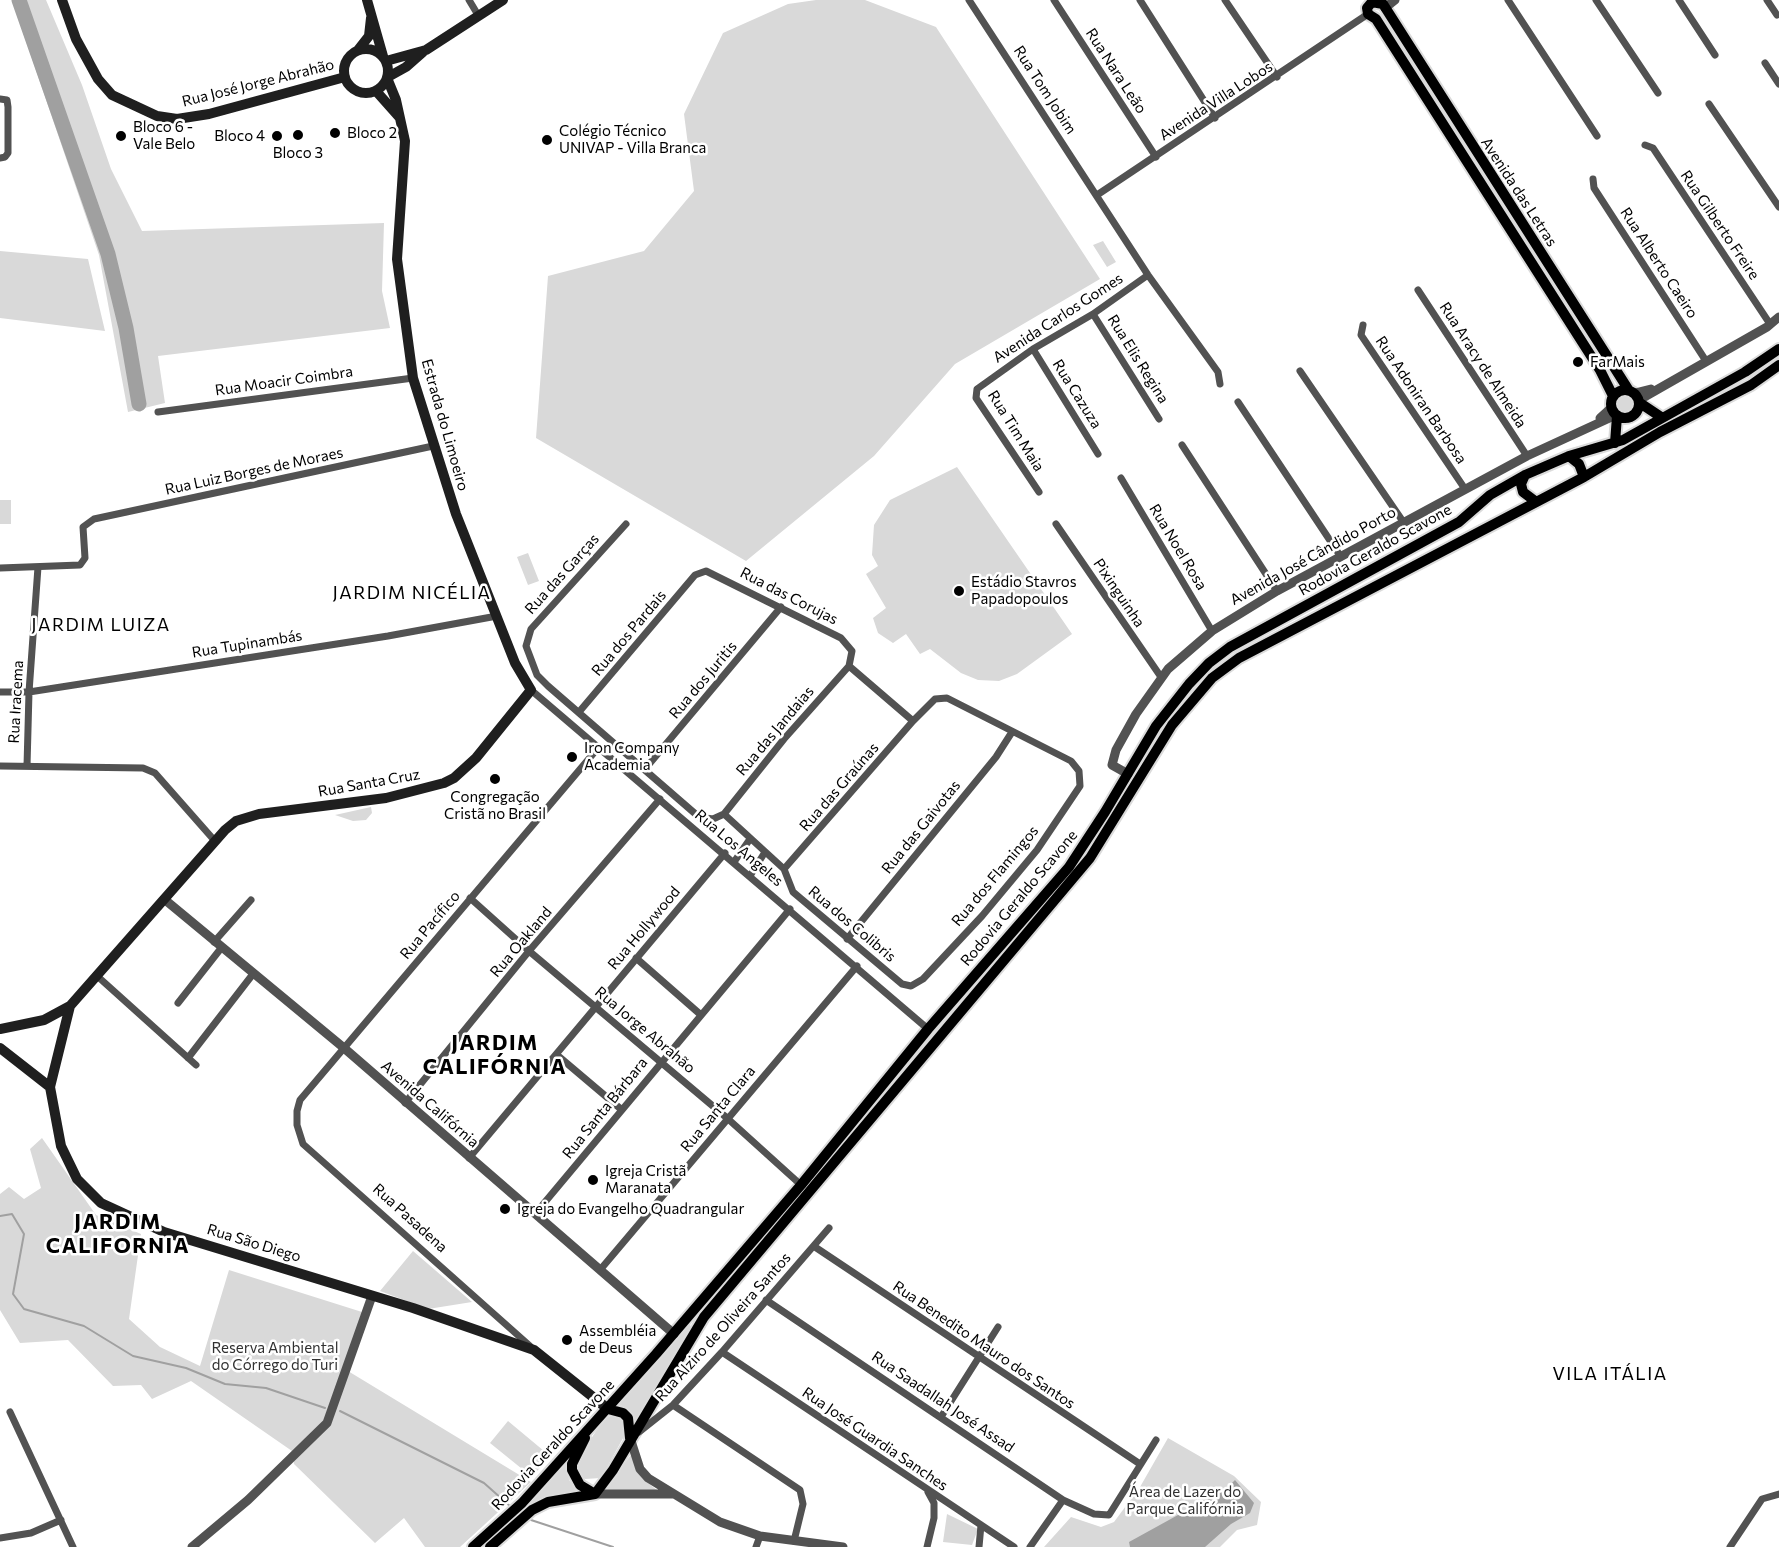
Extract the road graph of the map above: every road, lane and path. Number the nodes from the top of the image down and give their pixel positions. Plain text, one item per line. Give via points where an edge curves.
1 (62, 0) edge
2 (368, 0) edge
3 (469, 0) edge
4 (503, 0) edge
5 (969, 0) edge
6 (1054, 0) edge
7 (1140, 0) edge
8 (1225, 0) edge
9 (1395, 0) edge
10 (1508, 0) edge
11 (1596, 0) edge
12 (1679, 0) edge
13 (1767, 0) edge
14 (1376, 7) edge
15 (371, 15) junction
16 (478, 15) junction
17 (1777, 15) dead end
18 (358, 50) junction
19 (426, 50) junction
20 (1715, 55) dead end
21 (385, 59) junction
22 (1765, 63) dead end
23 (345, 77) junction
24 (388, 77) junction
25 (1277, 77) junction
26 (1779, 84) edge
27 (376, 91) junction
28 (1658, 93) dead end
29 (0, 99) edge
30 (1709, 104) dead end
31 (400, 118) junction
32 (1215, 118) junction
33 (1597, 136) dead end
34 (1645, 146) dead end
35 (1156, 157) junction
36 (0, 158) edge
37 (1593, 179) dead end
38 (1097, 195) junction
39 (1779, 207) edge
40 (1149, 275) junction
41 (1418, 290) dead end
42 (1093, 314) junction
43 (1779, 317) edge
44 (1770, 324) junction
45 (1364, 325) dead end
46 (1033, 349) junction
47 (1779, 349) edge
48 (1706, 361) junction
49 (1779, 365) edge
50 (1300, 371) dead end
51 (413, 378) junction
52 (982, 384) joint
53 (1220, 384) dead end
54 (1613, 396) junction
55 (1635, 396) junction
56 (1238, 402) dead end
57 (158, 412) dead end
58 (1615, 413) junction
59 (1661, 417) junction
60 (1159, 419) dead end
61 (1660, 432) junction
62 (1615, 443) junction
63 (1182, 445) dead end
64 (433, 446) junction
65 (1098, 454) dead end
66 (1527, 456) junction
67 (1569, 456) junction
68 (1525, 475) junction
69 (1584, 477) junction
70 (1121, 478) dead end
71 (1465, 489) junction
72 (1039, 492) dead end
73 (1535, 501) junction
74 (1404, 523) junction
75 (626, 524) dead end
76 (1056, 524) dead end
77 (1341, 557) junction
78 (38, 567) junction
79 (0, 568) edge
80 (700, 572) joint
81 (1277, 591) junction
82 (781, 607) junction
83 (497, 616) junction
84 (1212, 631) junction
85 (849, 666) junction
86 (1161, 677) junction
87 (531, 690) junction
88 (0, 692) edge
89 (29, 692) junction
90 (579, 712) junction
91 (913, 722) junction
92 (1012, 732) junction
93 (598, 748) junction
94 (0, 766) edge
95 (27, 766) junction
96 (645, 769) junction
97 (1128, 774) junction
98 (660, 799) junction
99 (724, 814) junction
100 (750, 839) junction
101 (214, 840) junction
102 (765, 852) junction
103 (725, 853) junction
104 (734, 862) junction
105 (784, 869) junction
106 (750, 876) junction
107 (470, 898) junction
108 (164, 899) junction
109 (251, 900) dead end
110 (790, 909) junction
111 (847, 939) junction
112 (218, 945) junction
113 (530, 951) junction
114 (636, 958) junction
115 (857, 966) junction
116 (253, 974) junction
117 (96, 975) junction
118 (911, 986) joint
119 (178, 1003) dead end
120 (596, 1005) junction
121 (70, 1006) junction
122 (701, 1015) junction
123 (0, 1018) edge
124 (44, 1020) junction
125 (3, 1029) edge
126 (928, 1029) junction
127 (60, 1038) junction
128 (0, 1048) edge
129 (344, 1048) junction
130 (557, 1055) junction
131 (188, 1058) junction
132 (661, 1061) junction
133 (195, 1065) dead end
134 (50, 1087) junction
135 (405, 1103) junction
136 (622, 1110) junction
137 (728, 1118) junction
138 (297, 1125) joint
139 (469, 1158) junction
140 (801, 1185) junction
141 (535, 1214) junction
142 (829, 1228) dead end
143 (815, 1246) junction
144 (600, 1270) junction
145 (372, 1296) junction
146 (766, 1300) junction
147 (510, 1328) junction
148 (998, 1328) dead end
149 (674, 1334) junction
150 (502, 1339) junction
151 (534, 1350) junction
152 (722, 1352) junction
153 (977, 1357) junction
154 (673, 1404) junction
155 (608, 1409) junction
156 (10, 1412) dead end
157 (941, 1417) junction
158 (596, 1420) junction
159 (630, 1438) junction
160 (1156, 1440) dead end
161 (1140, 1464) junction
162 (927, 1490) junction
163 (595, 1494) junction
164 (671, 1494) junction
165 (1779, 1494) edge
166 (1063, 1500) junction
167 (61, 1520) junction
168 (981, 1525) junction
169 (760, 1536) junction
170 (0, 1538) edge
171 (794, 1541) junction
172 (827, 1546) edge
173 (73, 1547) edge
174 (192, 1547) edge
175 (473, 1547) edge
176 (490, 1547) edge
177 (756, 1547) edge
178 (843, 1547) edge
179 (927, 1547) edge
180 (979, 1547) edge
181 (1014, 1547) edge
182 (1030, 1547) edge
183 (1730, 1547) edge

1 - 23 main road, Rua José Jorge Abrahão via 76,39 98,79 112,95 157,116 177,119 209,114
2 - 15 main road
3 - 16 street
4 - 16 main road
5 - 38 street, Rua Tom Jobim
6 - 35 street, Rua Nara Leão
7 - 32 street
8 - 25 street
9 - 14 street
10 - 33 street
11 - 28 street
12 - 20 street
13 - 17 street
14 - 25 street, Avenida Villa Lobos
14 - 54 main road, Avenida das Letras
14 - 55 main road, Avenida das Letras
15 - 18 main road via 370,31
15 - 21 main road
16 - 19 main road
18 - 21 main road via 371,50
18 - 23 main road via 347,61
19 - 21 main road
19 - 24 main road
21 - 24 main road
22 - 26 street
23 - 27 main road via 358,91
24 - 27 main road
24 - 31 main road, Estrada do Limoeiro
25 - 32 street, Avenida Villa Lobos
27 - 31 main road
29 - 36 street via 7,100 8,107 8,153
30 - 39 street
31 - 51 main road, Estrada do Limoeiro via 405,160 397,259
32 - 35 street, Avenida Villa Lobos
34 - 44 street, Rua Gilberto Freire via 1653,148
35 - 38 street, Avenida Villa Lobos
37 - 48 street, Rua Alberto Caeiro via 1594,188
38 - 40 street, Rua Tom Jobim
40 - 42 street, Avenida Carlos Gomes
40 - 53 street, Rua Tom Jobim via 1218,372
41 - 66 street, Rua Aracy de Almeida
42 - 46 street, Avenida Carlos Gomes
42 - 60 street, Rua Elis Regina
43 - 44 street
44 - 48 street
45 - 71 street, Rua Adoniran Barbosa via 1361,335
46 - 52 street, Avenida Carlos Gomes
46 - 65 street, Rua Cazuza
47 - 59 main road, Rodovia Geraldo Scavone
48 - 55 street
49 - 61 main road, Rodovia Geraldo Scavone via 1751,385
50 - 74 street
51 - 57 street, Rua Moacir Coimbra
51 - 64 main road, Estrada do Limoeiro
52 - 72 street, Rua Tim Maia via 976,399
54 - 55 main road via 1619,390
54 - 58 main road
55 - 58 main road via 1634,415 1626,418
55 - 59 main road
56 - 77 street
58 - 62 main road
58 - 66 street, Avenida José Cândido Porto
59 - 61 main road
59 - 62 main road, Rodovia Geraldo Scavone
61 - 69 main road, Rodovia Geraldo Scavone
62 - 67 main road, Rodovia Geraldo Scavone
63 - 81 street
64 - 78 street, Rua Luiz Borges de Moraes via 94,519 83,527 84,562
64 - 83 main road, Estrada do Limoeiro
66 - 71 street, Avenida José Cândido Porto
67 - 68 main road, Rodovia Geraldo Scavone
67 - 69 main road via 1579,464
68 - 73 main road via 1523,492
68 - 97 main road, Rodovia Geraldo Scavone via 1490,495 1459,522 1230,647 1189,684 1162,718
69 - 73 main road, Rodovia Geraldo Scavone
70 - 84 street, Rua Noel Rosa
71 - 74 street, Avenida José Cândido Porto
73 - 159 main road, Rodovia Geraldo Scavone via 1239,658 1203,687 1172,725 1090,858 704,1317
74 - 77 street, Avenida José Cândido Porto
75 - 90 street, Rua das Garças via 531,629 526,646 537,675
76 - 86 street, Pixinguinha
77 - 81 street, Avenida José Cândido Porto
78 - 79 street
78 - 89 street, Rua Iracema
80 - 82 street, Rua das Corujas via 711,572
80 - 90 street, Rua dos Pardais
81 - 84 street, Avenida José Cândido Porto
82 - 85 street, Rua das Corujas via 850,646
82 - 96 street, Rua dos Juritis
83 - 87 main road, Estrada do Limoeiro via 515,663
83 - 89 street, Rua Tupinambás
84 - 86 street, Avenida José Cândido Porto
85 - 91 street
85 - 99 street, Rua das Jandaias
86 - 97 street, Avenida José Cândido Porto via 1114,757 1112,765
87 - 93 street, Rua Los Angeles
87 - 101 main road, Rua Santa Cruz via 492,740 454,778 386,798 246,816
88 - 89 street, Rua Tupinambás
89 - 95 street, Rua Iracema
90 - 96 street
91 - 92 street via 941,696
91 - 105 street, Rua das Graúnas
92 - 111 street, Rua das Gaivotas via 996,757
92 - 118 street, Rua dos Flamingos via 1071,761 1078,771 1080,786 1037,850 982,916 923,979
93 - 98 street, Rua Los Angeles
93 - 107 street, Rua Pacífico
94 - 95 street
95 - 101 street via 155,773
96 - 99 street via 699,817 713,819
97 - 126 main road, Rodovia Geraldo Scavone via 1069,867
98 - 103 street, Rua Los Angeles
98 - 113 street, Rua Oakland
99 - 100 street, Rua dos Colibris
100 - 102 street, Rua dos Colibris
100 - 104 street
101 - 108 main road
102 - 105 street, Rua dos Colibris
102 - 106 street
103 - 104 street, Rua Los Angeles
103 - 114 street, Rua Hollywood
104 - 106 street, Rua Los Angeles
105 - 111 street, Rua dos Colibris via 793,892
106 - 110 street, Rua Los Angeles
107 - 113 street, Rua Jorge Abrahão
107 - 129 street, Rua Pacífico
108 - 112 street, Avenida Califórnia
108 - 117 main road, Rua São Diego
109 - 112 street
110 - 115 street, Rua Los Angeles
110 - 122 street, Rua Santa Bárbara
111 - 118 street, Rua dos Colibris via 902,984
112 - 116 street, Avenida Califórnia
112 - 119 street
113 - 120 street, Rua Jorge Abrahão
113 - 135 street, Rua Oakland
114 - 120 street, Rua Hollywood
114 - 122 street
115 - 126 street, Rua Los Angeles
115 - 137 street, Rua Santa Clara
116 - 129 street, Avenida Califórnia
116 - 131 street
117 - 121 main road, Rua São Diego
117 - 131 street
120 - 130 street, Rua Hollywood
120 - 132 street, Rua Jorge Abrahão
121 - 124 main road
121 - 127 main road, Rua São Diego
122 - 132 street, Rua Santa Bárbara
123 - 125 street
124 - 125 main road
124 - 127 main road
125 - 128 main road
126 - 140 main road, Rodovia Geraldo Scavone
127 - 134 main road, Rua São Diego
128 - 134 main road
129 - 135 street, Avenida Califórnia
129 - 138 street, Rua Pacífico via 300,1100
130 - 136 street
130 - 139 street, Rua Hollywood
131 - 133 street
132 - 136 street, Rua Santa Bárbara
132 - 137 street, Rua Jorge Abrahão
134 - 145 main road, Rua São Diego via 61,1146 77,1179 101,1203 164,1232
135 - 139 street, Avenida Califórnia
136 - 141 street, Rua Santa Bárbara
137 - 140 street, Rua Jorge Abrahão
137 - 144 street, Rua Santa Clara
138 - 147 street, Rua Pasadena via 303,1144
139 - 141 street, Avenida Califórnia
140 - 149 main road, Rodovia Geraldo Scavone
141 - 144 street, Avenida Califórnia
142 - 143 street, Rua Alziro de Oliveira Santos
143 - 146 street, Rua Alziro de Oliveira Santos
143 - 153 street, Rua Benedito Mauro dos Santos
144 - 149 street, Avenida Califórnia
145 - 150 main road, Rua São Diego
145 - 174 street via 327,1423 248,1500
146 - 152 street, Rua Alziro de Oliveira Santos
146 - 157 street, Rua Saadallah José Assad
147 - 150 street
147 - 151 street, Rua Pasadena
148 - 153 street
149 - 155 main road, Rodovia Geraldo Scavone
150 - 151 main road, Rua São Diego
151 - 155 main road, Rua Pasadena
152 - 154 street, Rua Alziro de Oliveira Santos
152 - 162 street, Rua José Guardia Sanches
153 - 157 street
153 - 161 street, Rua Benedito Mauro dos Santos
154 - 159 street, Rua Alziro de Oliveira Santos
154 - 171 street via 800,1490 803,1504
155 - 158 main road, Rodovia Geraldo Scavone
155 - 159 main road via 628,1418
156 - 167 street
157 - 166 street, Rua Saadallah José Assad
158 - 163 main road via 572,1464 580,1485
158 - 175 main road, Rodovia Geraldo Scavone via 522,1503
159 - 163 main road, Rodovia Geraldo Scavone
159 - 164 street via 640,1469
160 - 161 street
161 - 166 street, Rua Saadallah José Assad via 1108,1515 1094,1514
162 - 168 street, Rua José Guardia Sanches
162 - 179 street via 934,1503 934,1518
163 - 164 street
163 - 176 main road, Rodovia Geraldo Scavone via 548,1502 532,1510
164 - 169 street via 720,1522
165 - 183 street via 1762,1499
166 - 182 street
167 - 170 street via 31,1533
167 - 173 street
168 - 180 street
168 - 181 street, Rua José Guardia Sanches
169 - 171 street
169 - 177 street
171 - 172 street
172 - 178 street

